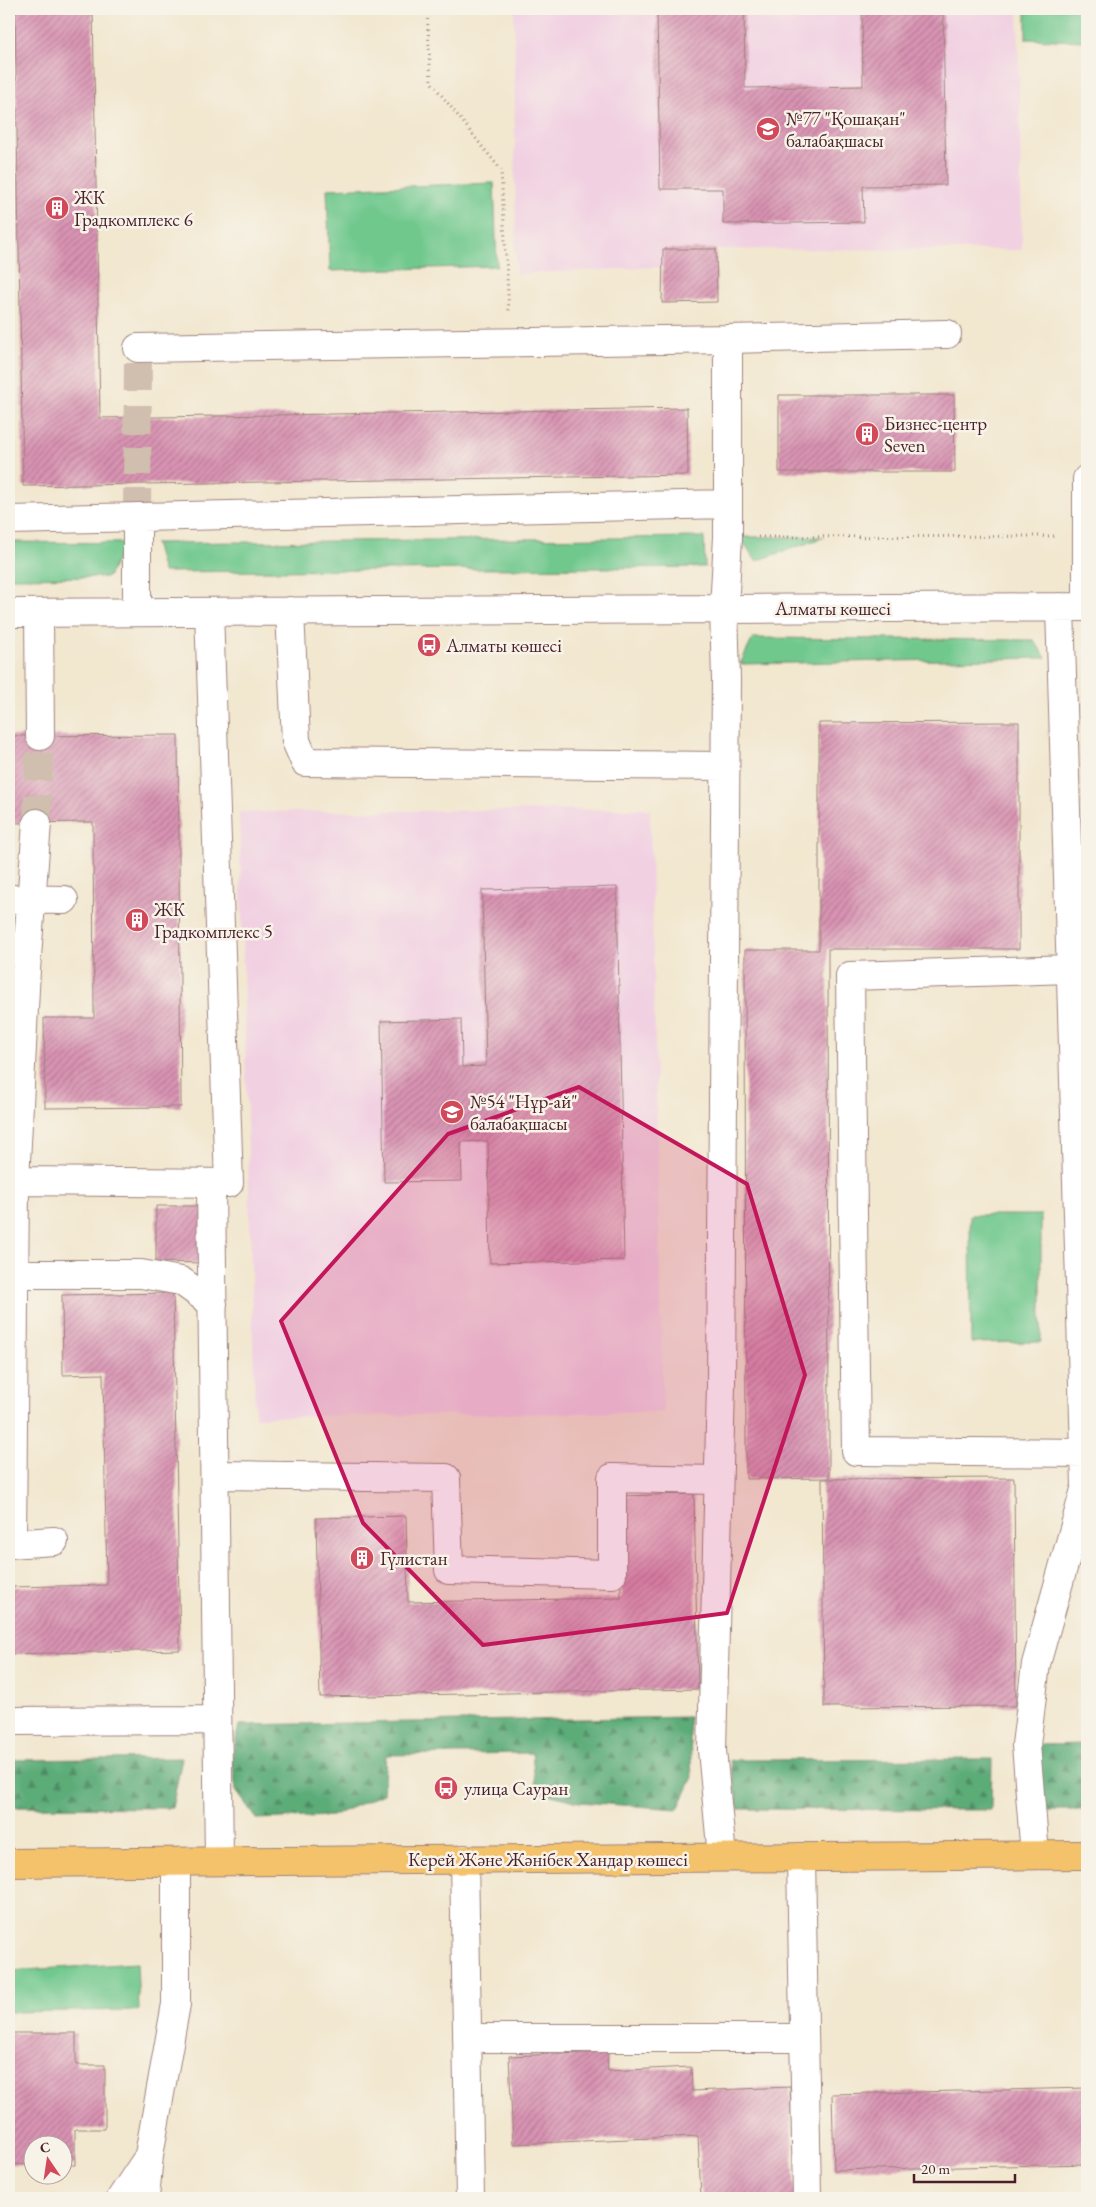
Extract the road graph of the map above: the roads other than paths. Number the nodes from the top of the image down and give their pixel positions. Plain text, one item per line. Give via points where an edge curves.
1 (947, 334) dead end
2 (728, 339) junction
3 (138, 348) dead end
4 (1087, 479) edge
5 (728, 504) junction
6 (137, 516) junction
7 (9, 520) edge
8 (1060, 607) junction
9 (1087, 607) edge
10 (724, 609) junction
11 (290, 611) junction
12 (137, 612) junction
13 (209, 612) junction
14 (9, 613) edge
15 (39, 613) junction
16 (40, 736) tunnel mouth
17 (725, 766) junction
18 (37, 822) tunnel mouth
19 (1077, 868) edge
20 (20, 899) edge
21 (64, 900) dead end
22 (1070, 969) junction
23 (17, 970) edge
24 (16, 1181) junction
25 (210, 1184) junction
26 (14, 1274) junction
27 (213, 1304) junction
28 (1085, 1453) junction
29 (215, 1475) junction
30 (718, 1480) junction
31 (10, 1501) edge
32 (54, 1541) dead end
33 (10, 1544) edge
34 (1078, 1548) edge
35 (217, 1720) junction
36 (9, 1721) edge
37 (1035, 1855) junction
38 (1087, 1855) edge
39 (722, 1857) junction
40 (801, 1857) junction
41 (464, 1860) junction
42 (219, 1861) junction
43 (176, 1862) junction
44 (9, 1863) edge
45 (467, 2038) junction
46 (804, 2038) junction
47 (149, 2155) junction
48 (121, 2198) edge
49 (144, 2198) edge
50 (470, 2198) edge
51 (806, 2198) edge

1 - 2 street
2 - 3 street
2 - 5 street
4 - 9 street
5 - 6 street
5 - 10 street
6 - 7 street
6 - 12 street
8 - 9 street, Алматы көшесі
8 - 10 street, Алматы көшесі
8 - 19 street
10 - 11 street, Алматы көшесі
10 - 17 street
11 - 13 street, Алматы көшесі
11 - 17 street via 296,741 305,762
12 - 13 street, Алматы көшесі
12 - 15 street, Алматы көшесі
13 - 25 street via 229,1183
14 - 15 street, Алматы көшесі
15 - 16 street
17 - 30 street
18 - 20 street
19 - 22 street
20 - 21 street
20 - 23 street
22 - 28 street
22 - 28 street via 850,976 856,1452
23 - 24 street
24 - 25 street
24 - 26 street
25 - 27 street
26 - 27 street via 141,1274 181,1281
26 - 31 street
27 - 29 street
28 - 34 street via 1086,1486
29 - 30 street via 446,1478 449,1570 612,1574 612,1478
29 - 35 street
30 - 39 street via 712,1750
31 - 33 street
32 - 33 street
34 - 37 street via 1036,1664 1026,1745
35 - 36 street
35 - 42 street
37 - 38 main road, Керей Және Жәнібек Хандар көшесі
37 - 40 main road, Керей Және Жәнібек Хандар көшесі
39 - 40 main road, Керей Және Жәнібек Хандар көшесі
39 - 41 main road, Керей Және Жәнібек Хандар көшесі
40 - 46 street
41 - 42 main road, Керей Және Жәнібек Хандар көшесі
41 - 45 street
42 - 43 main road, Керей Және Жәнібек Хандар көшесі
43 - 44 main road, Керей Және Жәнібек Хандар көшесі
43 - 47 street via 176,2004
45 - 46 street
45 - 50 street
46 - 51 street
47 - 48 street
47 - 49 street

